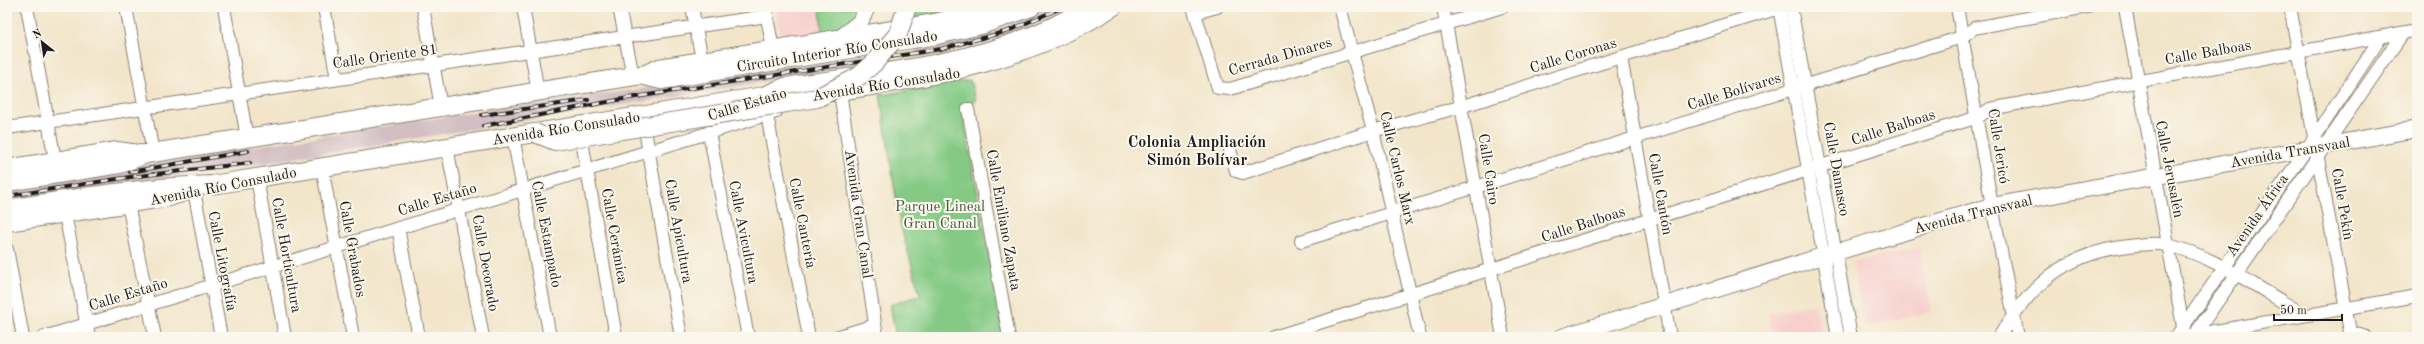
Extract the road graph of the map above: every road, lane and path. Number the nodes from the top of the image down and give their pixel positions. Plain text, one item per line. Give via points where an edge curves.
1 (27, 7) edge
2 (126, 7) edge
3 (224, 7) edge
4 (324, 7) edge
5 (423, 7) edge
6 (523, 7) edge
7 (619, 7) edge
8 (692, 7) edge
9 (867, 7) edge
10 (907, 7) edge
11 (995, 7) edge
12 (1030, 7) edge
13 (1088, 7) edge
14 (1114, 7) edge
15 (1217, 7) edge
16 (1340, 7) edge
17 (1443, 7) edge
18 (1502, 7) edge
19 (1782, 7) edge
20 (1957, 7) edge
21 (2087, 7) edge
22 (2125, 7) edge
23 (2290, 7) edge
24 (1194, 10) edge
25 (766, 12) edge
26 (1446, 24) junction
27 (696, 28) junction
28 (2417, 30) edge
29 (912, 33) junction
30 (2403, 33) junction
31 (1962, 36) junction
32 (2381, 37) junction
33 (625, 38) junction
34 (842, 38) junction
35 (871, 39) junction
36 (772, 49) junction
37 (531, 51) junction
38 (1352, 52) junction
39 (2298, 52) junction
40 (1622, 56) junction
41 (702, 60) junction
42 (433, 65) junction
43 (919, 72) junction
44 (637, 76) junction
45 (337, 79) junction
46 (877, 79) junction
47 (2137, 81) junction
48 (1800, 87) junction
49 (538, 92) junction
50 (840, 92) junction
51 (239, 93) junction
52 (764, 96) junction
53 (1463, 106) junction
54 (144, 107) junction
55 (441, 107) junction
56 (968, 109) dead end
57 (766, 115) junction
58 (1978, 117) junction
59 (48, 122) junction
60 (7, 128) edge
61 (2417, 129) edge
62 (645, 130) dead end
63 (1373, 131) junction
64 (708, 132) junction
65 (535, 133) junction
66 (513, 136) junction
67 (247, 138) junction
68 (1634, 139) junction
69 (582, 141) dead end
70 (447, 147) junction
71 (2316, 147) junction
72 (1230, 150) dead end
73 (649, 151) junction
74 (150, 154) junction
75 (55, 160) junction
76 (322, 167) junction
77 (7, 168) edge
78 (1815, 169) junction
79 (587, 170) junction
80 (2154, 176) junction
81 (257, 178) junction
82 (7, 182) edge
83 (212, 185) junction
84 (1476, 188) junction
85 (194, 190) junction
86 (522, 190) junction
87 (128, 204) junction
88 (1992, 206) junction
89 (7, 209) edge
90 (460, 209) junction
91 (1392, 212) junction
92 (65, 214) junction
93 (1649, 220) junction
94 (7, 222) edge
95 (398, 228) junction
96 (1301, 241) dead end
97 (2168, 245) junction
98 (337, 247) junction
99 (7, 249) edge
100 (1829, 254) junction
101 (272, 267) junction
102 (1490, 271) junction
103 (2230, 272) junction
104 (212, 285) junction
105 (1410, 295) junction
106 (2417, 296) edge
107 (149, 305) junction
108 (1664, 305) junction
109 (2346, 309) junction
110 (2014, 313) junction
111 (2305, 315) junction
112 (87, 324) junction
113 (876, 331) edge
114 (2351, 334) edge
115 (2186, 335) edge
116 (23, 337) edge
117 (44, 337) edge
118 (89, 337) edge
119 (155, 337) edge
120 (221, 337) edge
121 (285, 337) edge
122 (353, 337) edge
123 (419, 337) edge
124 (483, 337) edge
125 (550, 337) edge
126 (616, 337) edge
127 (681, 337) edge
128 (748, 337) edge
129 (809, 337) edge
130 (836, 337) edge
131 (1009, 337) edge
132 (1274, 337) edge
133 (1420, 337) edge
134 (1503, 337) edge
135 (1562, 337) edge
136 (1670, 337) edge
137 (1838, 337) edge
138 (1851, 337) edge
139 (1999, 337) edge
140 (2018, 337) edge
141 (2366, 337) edge

1 - 59 street
2 - 54 street
3 - 51 street
4 - 45 street
5 - 42 street
6 - 37 street
7 - 33 street
8 - 27 street
9 - 34 main road via 860,22
10 - 65 highway, bridge via 898,34 874,63 858,77 817,98 555,141
11 - 29 main road
12 - 29 highway, Circuito Interior Río Consulado via 980,25
13 - 43 highway, Circuito Interior Río Consulado via 1053,27 1001,47
14 - 43 main road, Avenida Río Consulado via 1060,37 1014,57 971,69
15 - 24 street
16 - 38 street, Calle Carlos Marx
17 - 26 street, Calle Cairo
18 - 26 street, Cerrada Dinares
19 - 40 street, Calle Coronas
19 - 48 street, Calle Damasco
20 - 31 street, Calle Jericó
21 - 31 street, Calle Bolívares via 1974,28
22 - 47 street, Calle Jerusalén
23 - 39 street, Calle Pekín
24 - 38 street, Cerrada Dinares via 1218,88 1230,89
25 - 27 street, Calle Oriente 81
25 - 36 street
26 - 38 street, Cerrada Dinares
26 - 53 street, Calle Cairo
27 - 33 street, Calle Oriente 81
27 - 41 street
28 - 30 street, Calle Balboas
29 - 35 highway, Circuito Interior Río Consulado
30 - 32 street, Calle Balboas
30 - 71 street, Avenida África
31 - 48 street, Calle Bolívares
31 - 58 street, Calle Jericó
32 - 39 street, Calle Balboas
32 - 71 street, Avenida África
33 - 37 street, Calle Oriente 81
33 - 44 street
34 - 35 main road
34 - 36 main road
35 - 44 highway, Circuito Interior Río Consulado via 662,80
36 - 41 main road
37 - 42 street, Calle Oriente 81
37 - 49 street
38 - 63 street, Calle Carlos Marx
39 - 47 street, Calle Balboas
39 - 71 street, Calle Pekín
40 - 53 street, Calle Coronas
40 - 68 street, Calle Cantón
41 - 44 main road via 659,67
42 - 45 street, Calle Oriente 81
42 - 55 street
43 - 46 highway, Circuito Interior Río Consulado
44 - 49 highway
45 - 51 street, Calle Oriente 81
46 - 50 main road, Avenida Río Consulado
46 - 52 highway, Circuito Interior Río Consulado via 785,87
47 - 58 street, Calle Balboas via 1990,109
47 - 80 street, Calle Jerusalén
48 - 68 street, Calle Bolívares
48 - 78 street, Calle Damasco
49 - 55 highway
50 - 52 main road, Avenida Río Consulado via 788,99
50 - 57 street, Calle Estaño
50 - 113 street, Avenida Gran Canal
51 - 54 street, Calle Oriente 81
51 - 67 street
52 - 65 highway, Avenida Río Consulado
53 - 63 street, Calle Coronas
53 - 84 street, Calle Cairo
54 - 59 street, Calle Oriente 81
54 - 74 street
55 - 67 highway
56 - 131 street, Calle Emiliano Zapata
57 - 64 street, Calle Estaño
57 - 129 street, Calle Cantería
58 - 78 street, Calle Balboas
58 - 88 street, Calle Jericó
59 - 60 street, Calle Oriente 81
59 - 75 street
61 - 71 main road, Avenida Transvaal
62 - 73 street, Calle Apicultura
63 - 72 street, Calle Coronas via 1244,173 1236,171
63 - 91 street, Calle Carlos Marx
64 - 73 street, Calle Estaño
64 - 128 street, Calle Avicultura
65 - 66 highway, Avenida Río Consulado
66 - 70 highway, Avenida Río Consulado
66 - 86 street, Calle Estampado
67 - 74 highway
68 - 84 street, Calle Bolívares
68 - 93 street, Calle Cantón
69 - 79 street, Calle Cerámica
70 - 76 highway, Avenida Río Consulado
70 - 90 street, Calle Decorado
71 - 80 main road, Avenida Transvaal
71 - 103 street, Avenida África
71 - 109 street, Calle Pekín
73 - 79 street, Calle Estaño
73 - 127 street, Calle Apicultura
74 - 75 main road via 117,150
74 - 82 highway via 120,164
75 - 77 main road
76 - 81 highway, Avenida Río Consulado
76 - 98 street, Calle Grabados
78 - 93 street, Calle Balboas
78 - 100 street, Calle Damasco
79 - 86 street, Calle Estaño
79 - 126 street, Calle Cerámica
80 - 88 main road, Avenida Transvaal
80 - 97 street, Calle Jerusalén
81 - 83 highway, Avenida Río Consulado
81 - 101 street, Calle Horticultura
83 - 85 main road, Avenida Río Consulado
83 - 89 highway via 170,186 117,192
84 - 91 street, Calle Bolívares
84 - 102 street, Calle Cairo
85 - 87 main road, Avenida Río Consulado via 169,198
85 - 104 street, Calle Litografía
86 - 90 street, Calle Estaño
86 - 125 street, Calle Estampado
87 - 92 main road, Avenida Río Consulado
87 - 107 street
88 - 100 main road, Avenida Transvaal
88 - 110 street, Calle Jericó
90 - 95 street, Calle Estaño
90 - 124 street, Calle Decorado
91 - 96 street, Calle Bolívares
91 - 105 street, Calle Carlos Marx
92 - 94 main road, Avenida Río Consulado
92 - 112 street
93 - 102 street, Calle Balboas
93 - 108 street, Calle Cantón
95 - 98 street, Calle Estaño
95 - 123 street
97 - 103 street
97 - 110 street via 2136,245 2085,255 2062,266 2047,277 2029,293
97 - 115 street, Calle Jerusalén
98 - 101 street, Calle Estaño
98 - 122 street, Calle Grabados
99 - 116 street
100 - 108 main road, Avenida Transvaal
100 - 137 street, Calle Damasco
100 - 138 street, Calle Damasco
101 - 104 street, Calle Estaño
101 - 121 street, Calle Horticultura
102 - 105 street, Calle Balboas
102 - 134 street, Calle Cairo
103 - 111 street
103 - 115 street, Avenida África
104 - 107 street, Calle Estaño
104 - 120 street, Calle Litografía
105 - 132 street, Calle Balboas
105 - 133 street, Calle Carlos Marx
106 - 109 street
107 - 112 street, Calle Estaño
107 - 119 street
108 - 135 main road, Avenida Transvaal
108 - 136 street, Calle Cantón
109 - 111 street
109 - 114 street, Calle Pekín
110 - 139 street
110 - 140 street, Calle Jericó
111 - 115 street
112 - 117 street, Calle Estaño
112 - 118 street
113 - 130 street
114 - 141 street

